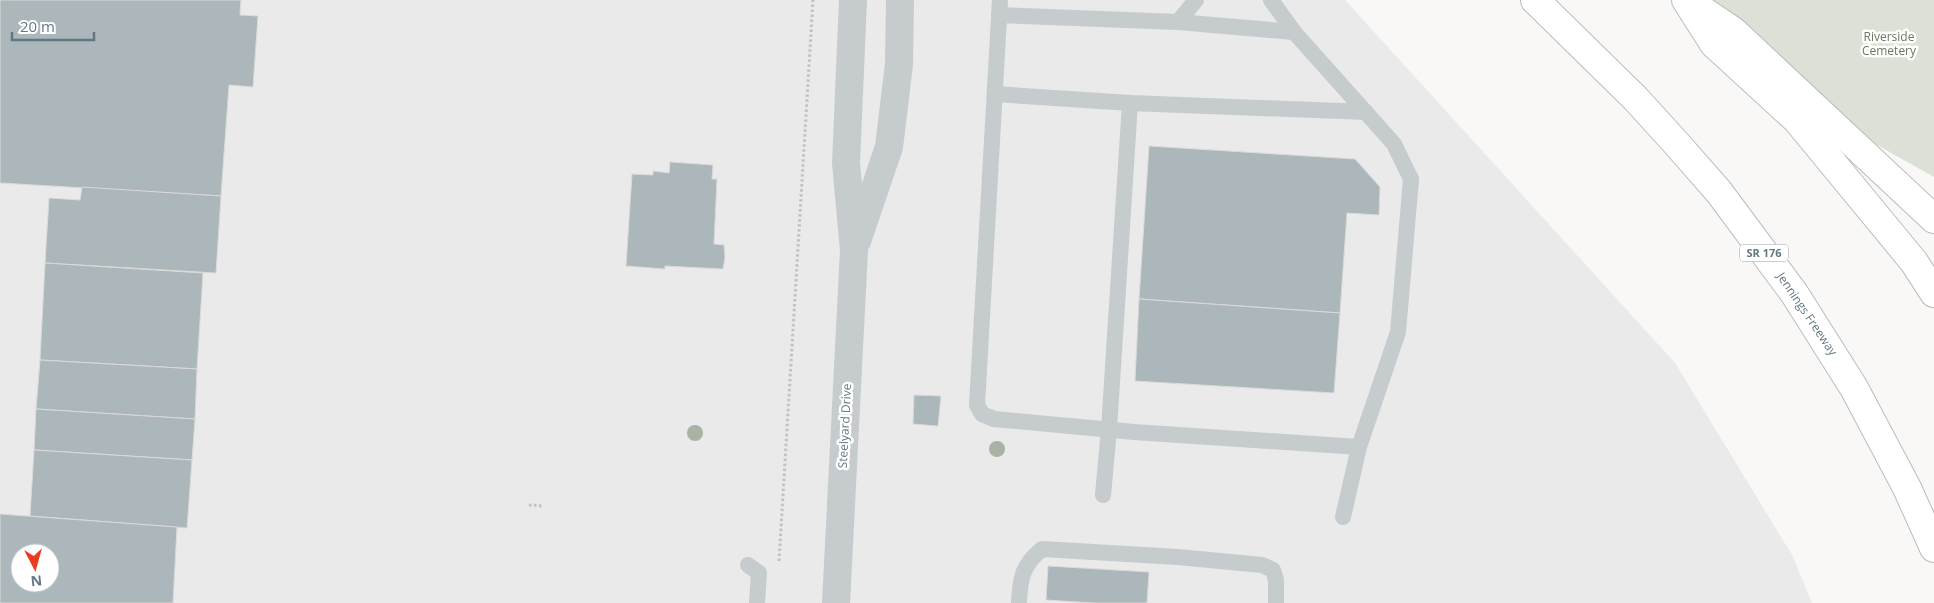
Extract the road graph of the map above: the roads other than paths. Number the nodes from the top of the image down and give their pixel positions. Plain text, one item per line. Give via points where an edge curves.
1 (853, 0) edge
2 (900, 0) edge
3 (1196, 0) edge
4 (1271, 0) edge
5 (1535, 0) edge
6 (1686, 0) edge
7 (999, 8) edge
8 (1178, 22) junction
9 (1294, 32) junction
10 (995, 94) junction
11 (1130, 103) junction
12 (1366, 112) junction
13 (1934, 219) edge
14 (854, 250) junction
15 (1934, 293) edge
16 (1109, 430) junction
17 (1358, 447) junction
18 (1103, 495) dead end
19 (1343, 517) dead end
20 (1934, 548) edge
21 (748, 565) dead end
22 (757, 603) edge
23 (836, 603) edge
24 (1019, 603) edge
25 (1276, 603) edge

1 - 14 street, Steelyard Drive via 846,164
2 - 14 street, Steelyard Drive via 899,64 889,147
3 - 8 lane
4 - 9 lane
5 - 20 highway, Jennings Freeway / SR 176 via 1636,99 1682,150 1719,192 1794,293 1854,388 1907,488
6 - 13 highway via 1733,30
6 - 15 highway via 1714,44 1796,120 1914,262
7 - 8 lane
7 - 10 lane
8 - 9 lane
9 - 12 lane
10 - 11 lane
10 - 16 lane via 977,404 982,414 994,419
11 - 12 lane
11 - 16 lane
12 - 17 lane via 1394,144 1411,179 1398,332
14 - 23 street, Steelyard Drive
16 - 17 lane
16 - 18 lane
17 - 19 lane
21 - 22 lane via 759,573
24 - 25 lane via 1023,570 1031,557 1042,549 1262,565 1274,570

